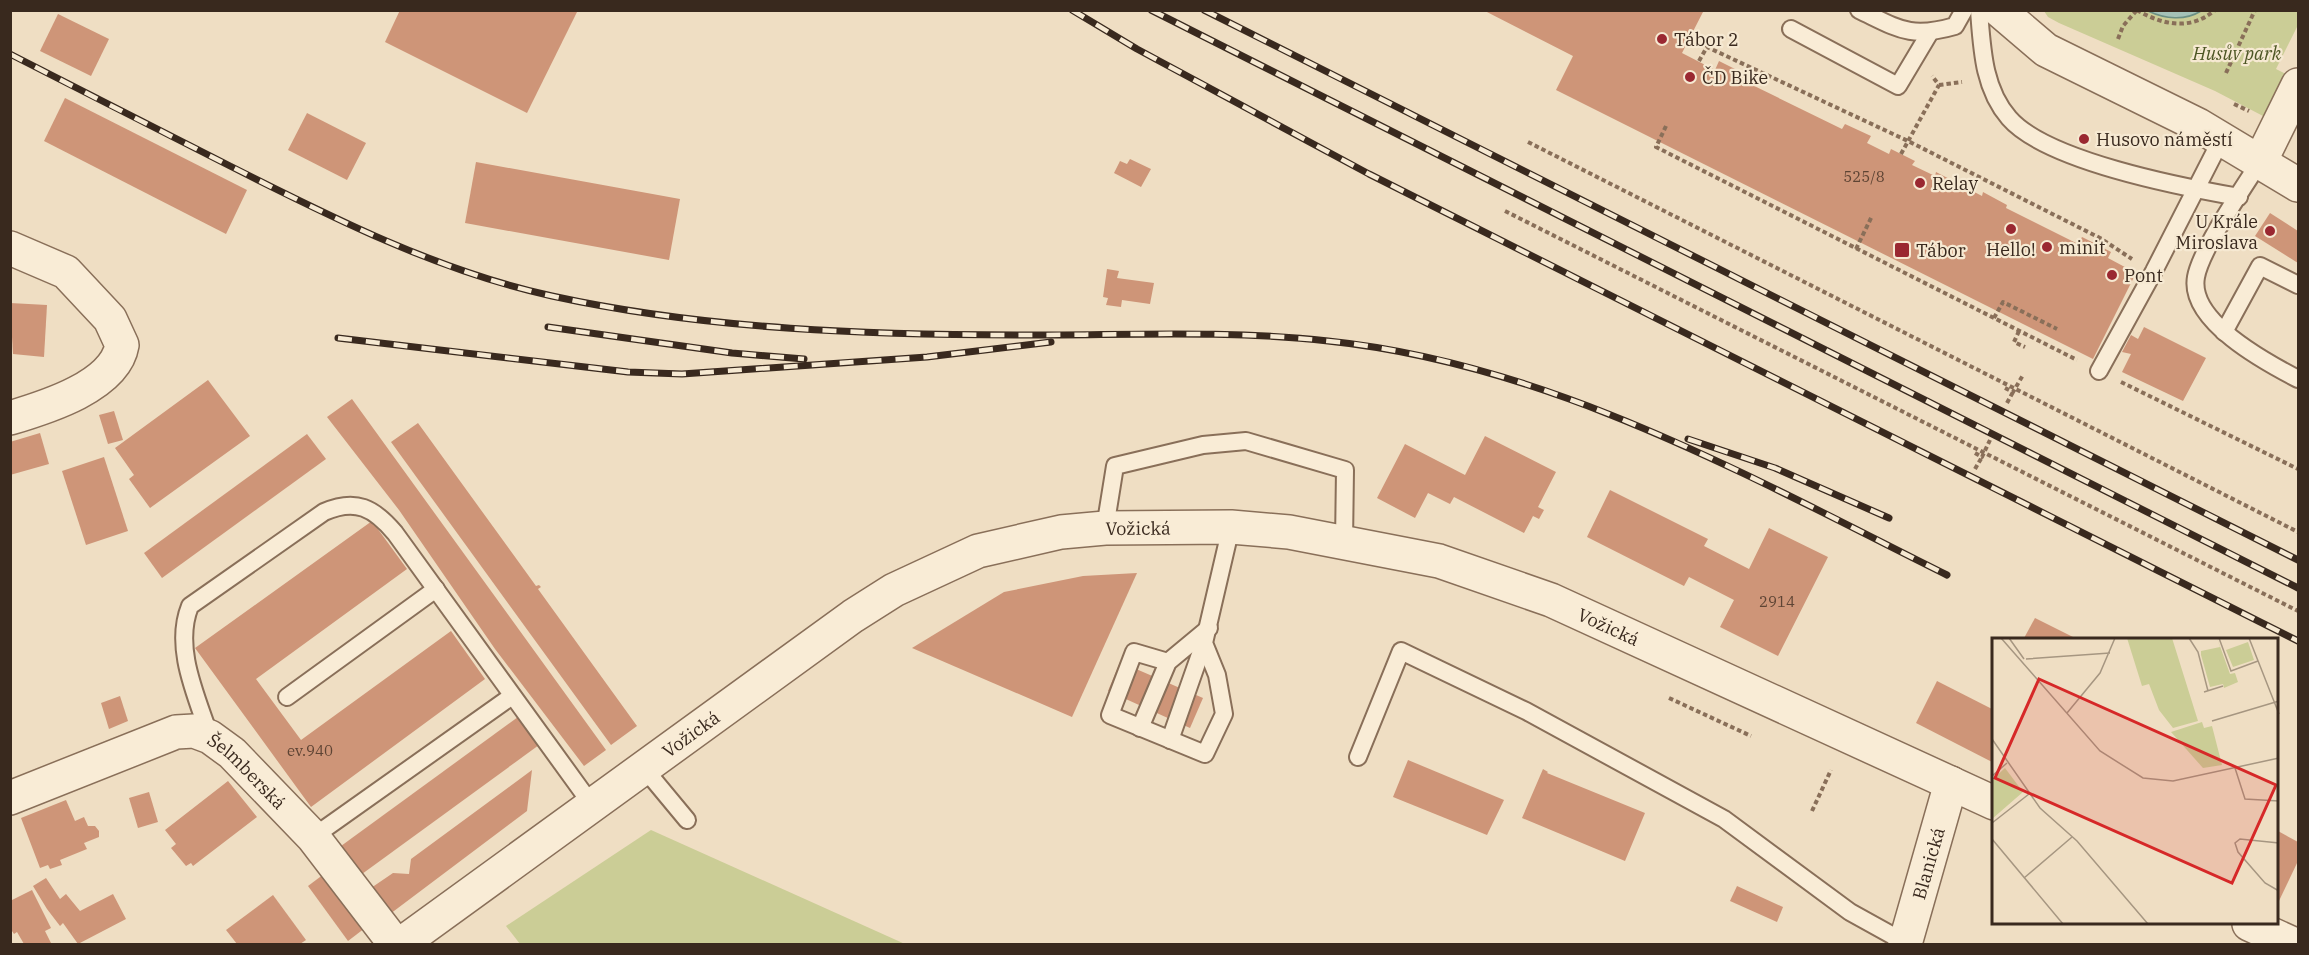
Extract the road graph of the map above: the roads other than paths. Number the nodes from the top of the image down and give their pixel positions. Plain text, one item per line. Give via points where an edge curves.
1 (1859, 10) edge
2 (1964, 10) edge
3 (1979, 10) edge
4 (1998, 10) edge
5 (1791, 29) dead end
6 (1929, 34) junction
7 (2298, 85) edge
8 (2222, 138) junction
9 (2261, 160) junction
10 (2298, 185) edge
11 (2195, 189) junction
12 (2239, 197) junction
13 (10, 248) edge
14 (2298, 285) edge
15 (2224, 332) junction
16 (2099, 371) road end
17 (2298, 379) edge
18 (10, 418) edge
19 (1231, 527) junction
20 (1105, 528) junction
21 (1344, 543) junction
22 (436, 589) junction
23 (1210, 627) junction
24 (1204, 643) junction
25 (1168, 662) junction
26 (512, 696) junction
27 (287, 697) dead end
28 (1140, 728) junction
29 (210, 737) junction
30 (1170, 740) junction
31 (1358, 757) dead end
32 (644, 767) junction
33 (1951, 783) junction
34 (10, 798) edge
35 (1992, 802) edge
36 (591, 805) junction
37 (687, 820) dead end
38 (313, 837) junction
39 (2251, 925) edge
40 (1906, 944) edge
41 (395, 945) edge
42 (401, 945) edge
43 (2294, 945) edge

1 - 6 lane via 1902,31
2 - 6 lane via 1955,26
3 - 11 lane via 1987,78 2007,117 2023,132 2075,156 2158,182
4 - 8 street via 2046,50
5 - 6 lane via 1898,86
7 - 9 street
8 - 9 street
8 - 11 lane
9 - 10 street
9 - 12 lane
11 - 12 lane
11 - 16 lane
12 - 15 lane via 2206,251 2196,278 2196,288
13 - 18 street via 66,272 110,319 122,345 115,366 95,384
14 - 15 lane via 2260,266
15 - 17 lane
19 - 20 street, Vožická
19 - 21 street, Vožická via 1289,532
19 - 23 lane
20 - 21 lane via 1116,466 1203,445 1246,441 1345,470
20 - 32 street, Vožická via 1061,532 978,551 894,590
21 - 33 street, Vožická via 1439,561 1551,600
22 - 26 lane
22 - 27 lane
22 - 29 lane via 380,516 359,506 346,505 324,512 190,606 184,645
23 - 24 lane
23 - 25 lane
24 - 30 lane
24 - 30 lane via 1217,675 1224,714 1205,754
25 - 28 lane
25 - 28 lane via 1134,652 1110,715
26 - 36 lane
26 - 38 lane
28 - 30 lane
29 - 34 street, Šelmberská via 194,731 176,732
29 - 38 street, Šelmberská via 232,753
31 - 40 lane via 1401,651 1526,711 1724,819 1850,912
32 - 36 street, Vožická
32 - 37 lane
33 - 35 street, Vožická
33 - 40 street, Blanická
36 - 42 street, Vožická
38 - 41 street, Šelmberská
39 - 43 street

